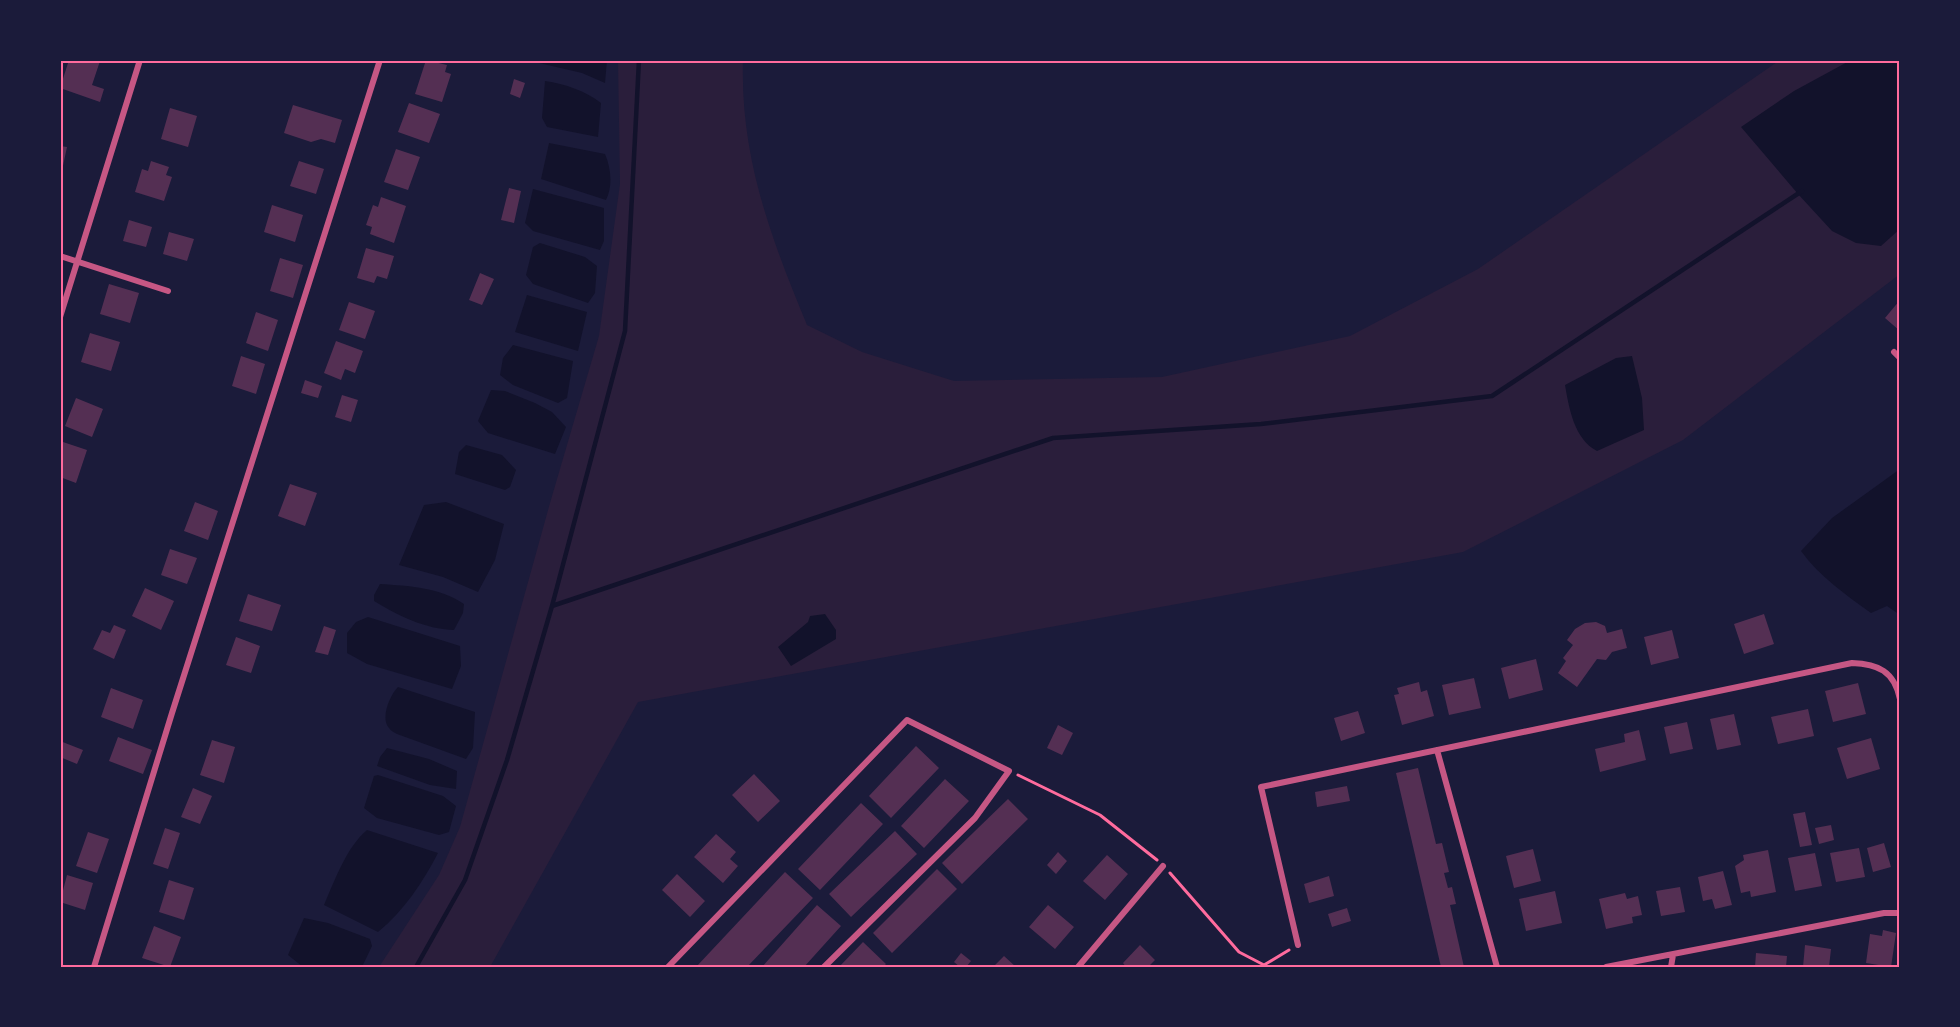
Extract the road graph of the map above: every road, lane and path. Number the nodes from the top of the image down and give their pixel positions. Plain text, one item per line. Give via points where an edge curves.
1 (140, 60) edge
2 (380, 60) edge
3 (60, 256) edge
4 (77, 261) junction
5 (168, 291) dead end
6 (60, 317) edge
7 (1894, 352) dead end
8 (1900, 358) edge
9 (1900, 699) edge
10 (1437, 750) junction
11 (1163, 866) dead end
12 (1900, 913) edge
13 (1298, 945) dead end
14 (1673, 955) junction
15 (94, 967) edge
16 (668, 967) edge
17 (824, 967) edge
18 (1078, 967) edge
19 (1497, 967) edge
20 (1606, 967) edge
21 (1671, 967) edge

1 - 4 street
2 - 15 street
3 - 4 street
4 - 5 street
4 - 6 street
7 - 8 street
9 - 10 street via 1885,670 1852,663
10 - 13 street via 1261,787
10 - 19 street
11 - 18 street
12 - 14 street
14 - 20 street
14 - 21 street
16 - 17 street via 908,720 1009,771 975,818

